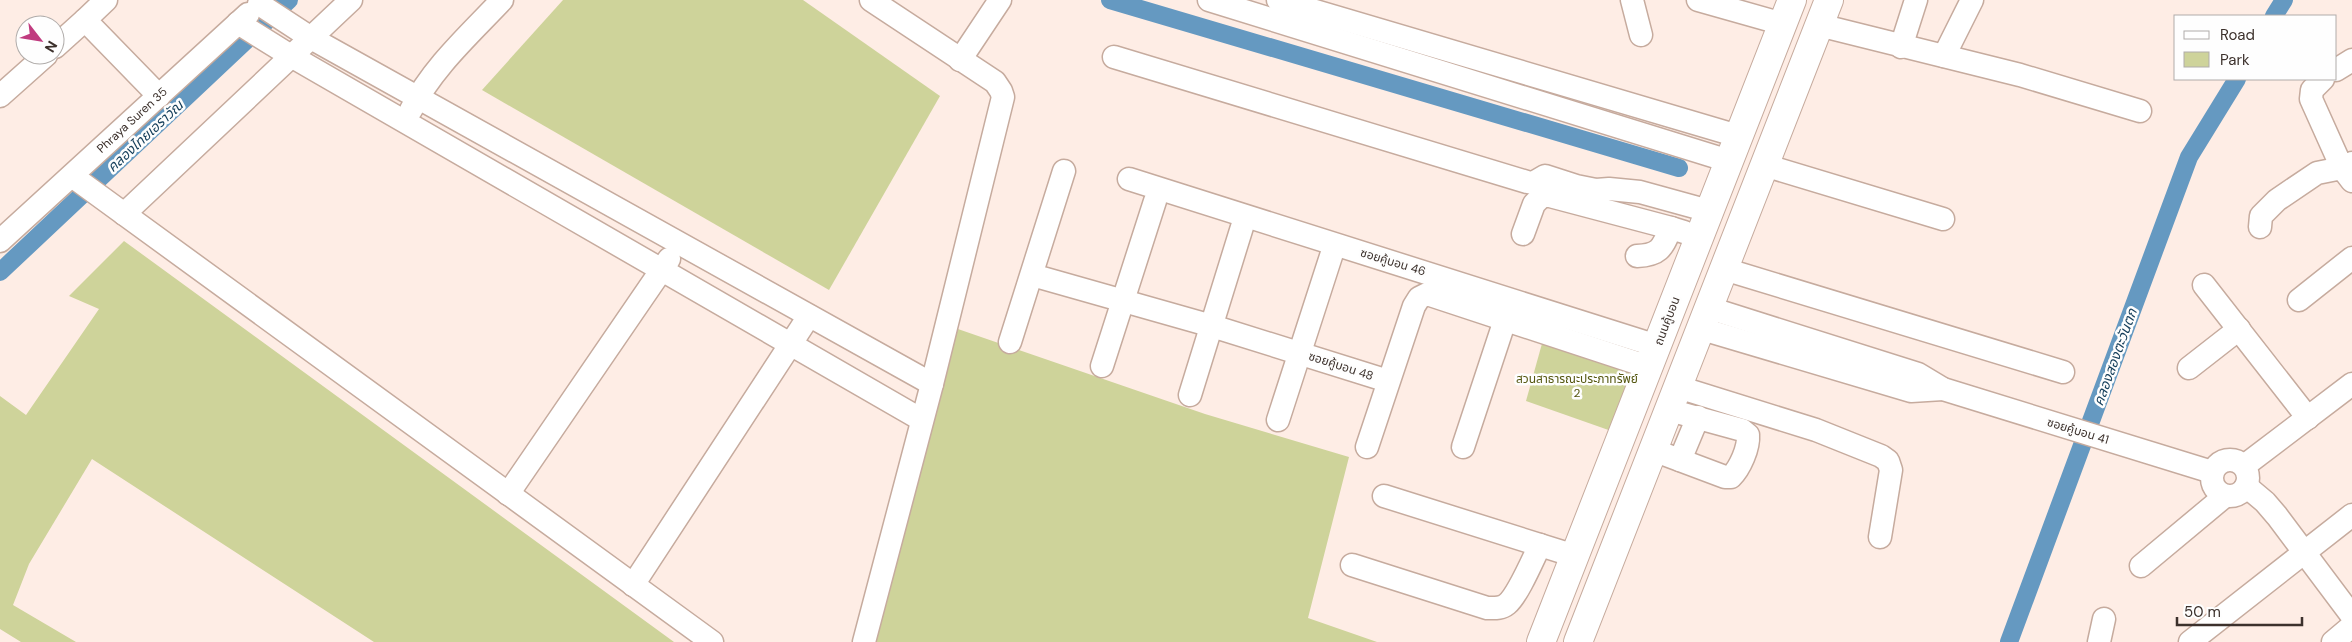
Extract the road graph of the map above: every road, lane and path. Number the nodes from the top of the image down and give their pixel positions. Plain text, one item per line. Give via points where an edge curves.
1 (106, 0) edge
2 (351, 0) edge
3 (502, 0) edge
4 (871, 0) edge
5 (1000, 0) edge
6 (1209, 0) edge
7 (1278, 0) edge
8 (1632, 0) edge
9 (1698, 0) edge
10 (1829, 0) edge
11 (1916, 0) edge
12 (1972, 0) edge
13 (261, 2) edge
14 (1787, 12) edge
15 (85, 20) junction
16 (238, 23) junction
17 (1819, 25) junction
18 (1641, 35) dead end
19 (65, 38) edge
20 (311, 38) junction
21 (1901, 47) junction
22 (291, 56) junction
23 (1944, 56) junction
24 (1114, 57) dead end
25 (960, 60) junction
26 (2352, 60) edge
27 (35, 65) edge
28 (2337, 69) edge
29 (2322, 80) edge
30 (0, 96) edge
31 (159, 96) junction
32 (418, 97) junction
33 (2140, 111) dead end
34 (405, 122) junction
35 (1734, 148) junction
36 (1764, 165) junction
37 (2349, 170) edge
38 (1064, 171) dead end
39 (72, 176) junction
40 (1129, 179) dead end
41 (1155, 201) dead end
42 (124, 214) junction
43 (1943, 219) dead end
44 (1704, 224) junction
45 (1242, 227) dead end
46 (2260, 227) dead end
47 (1671, 228) junction
48 (1523, 234) dead end
49 (0, 241) edge
50 (680, 244) junction
51 (1332, 253) dead end
52 (1636, 256) dead end
53 (2352, 258) edge
54 (1724, 268) junction
55 (662, 271) junction
56 (1032, 275) junction
57 (2204, 285) dead end
58 (1123, 299) junction
59 (2299, 300) dead end
60 (809, 316) junction
61 (1706, 319) junction
62 (1505, 320) junction
63 (1212, 326) junction
64 (2238, 329) junction
65 (1010, 342) dead end
66 (791, 345) junction
67 (864, 347) junction
68 (1300, 353) junction
69 (1653, 356) junction
70 (1102, 366) dead end
71 (2188, 368) dead end
72 (2063, 372) dead end
73 (847, 378) junction
74 (1388, 381) junction
75 (932, 384) junction
76 (2352, 384) edge
77 (1190, 395) dead end
78 (1673, 398) junction
79 (1698, 417) junction
80 (2308, 418) junction
81 (922, 420) junction
82 (1278, 420) dead end
83 (1367, 447) dead end
84 (1463, 447) dead end
85 (1653, 450) junction
86 (1680, 460) junction
87 (2212, 472) junction
88 (2245, 476) junction
89 (508, 494) junction
90 (1384, 496) dead end
91 (2225, 496) junction
92 (2352, 515) edge
93 (1880, 537) dead end
94 (1540, 545) junction
95 (2304, 552) junction
96 (1575, 556) junction
97 (1352, 565) dead end
98 (2141, 566) dead end
99 (633, 585) junction
100 (2352, 616) edge
101 (2104, 619) dead end
102 (2352, 626) edge
103 (712, 642) edge
104 (864, 642) edge
105 (1541, 642) edge
106 (1578, 642) edge
107 (2099, 642) edge
108 (2190, 642) edge
109 (2332, 642) edge

1 - 15 street
2 - 20 street
3 - 32 street via 441,66
4 - 25 street
5 - 25 street
6 - 35 street
7 - 35 street
8 - 18 street
9 - 14 street
10 - 17 main road
11 - 21 street
12 - 23 street
13 - 16 street, Phraya Suren 35
13 - 20 street
14 - 35 main road, ถนนคู้บอน
15 - 19 street
15 - 31 street
16 - 22 street
16 - 31 street, Phraya Suren 35
17 - 21 street
17 - 36 main road
20 - 22 street
20 - 32 street
21 - 23 street
22 - 34 street
22 - 42 street
23 - 33 street
24 - 44 street via 1528,182 1533,183 1545,176 1596,190 1640,192
25 - 75 street via 995,82 1001,91 1002,101
26 - 28 street
27 - 30 street
29 - 37 street via 2312,90 2311,99
31 - 39 street, Phraya Suren 35
32 - 34 street
32 - 50 street
34 - 55 street
35 - 44 main road, ถนนคู้บอน
36 - 43 street
36 - 54 main road
37 - 46 street via 2317,173 2277,200 2261,216
38 - 56 street
39 - 42 street
39 - 49 street, Phraya Suren 35
40 - 69 street, ซอยคู้บอน 46
41 - 58 street
42 - 89 street
44 - 47 street
44 - 69 main road, ถนนคู้บอน
45 - 63 street
47 - 48 street via 1542,196 1534,204
47 - 52 street via 1659,250 1654,254
50 - 55 street
50 - 60 street
51 - 68 street
53 - 59 street
54 - 61 main road
54 - 72 street
55 - 66 street
55 - 89 street
56 - 58 street, ซอยคู้บอน 48
56 - 65 street
57 - 64 street
58 - 63 street, ซอยคู้บอน 48
58 - 70 street
60 - 66 street
60 - 67 street
61 - 78 main road
61 - 87 street, ซอยคู้บอน 41 via 1918,374 1944,389
62 - 69 street, ซอยคู้บอน 48
62 - 74 street, ซอยคู้บอน 48 via 1422,295 1414,306
62 - 84 street
63 - 68 street, ซอยคู้บอน 48
63 - 77 street
64 - 71 street
64 - 80 street
66 - 73 street
66 - 99 street
67 - 73 street
67 - 75 street
68 - 74 street, ซอยคู้บอน 48
68 - 82 street
69 - 96 main road, ถนนคู้บอน
73 - 81 street
74 - 83 street
75 - 81 street
76 - 80 street
78 - 79 street
78 - 85 main road
78 - 93 street via 1816,430 1881,456 1888,461 1891,470
79 - 86 street
79 - 86 street via 1742,430 1748,435 1746,450 1731,477
80 - 88 street
81 - 104 street
85 - 86 street
85 - 106 main road
87 - 88 street via 2223,460 2238,461
87 - 91 street via 2212,484
88 - 91 street via 2237,495
88 - 95 street
89 - 99 street
90 - 94 street
91 - 98 street
92 - 95 street
94 - 96 street
94 - 97 street via 1513,595 1500,608 1488,608
95 - 100 street
95 - 108 street
96 - 105 main road, ถนนคู้บอน
99 - 103 street
101 - 107 street
102 - 109 street

